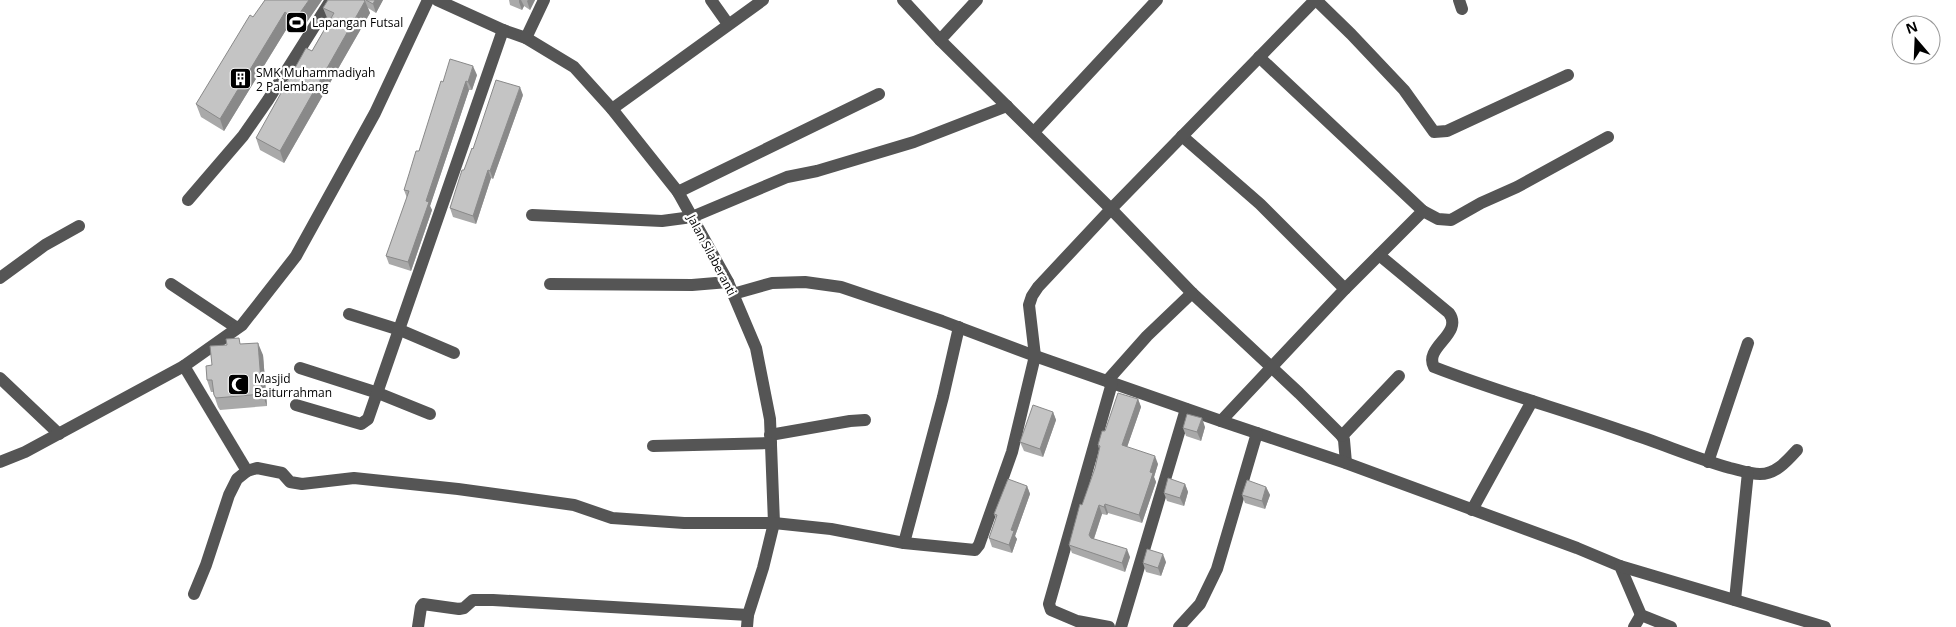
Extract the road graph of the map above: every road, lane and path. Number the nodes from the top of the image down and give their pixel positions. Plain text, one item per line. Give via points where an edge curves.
1 (332, 0) edge
2 (428, 0) edge
3 (544, 0) edge
4 (711, 0) edge
5 (763, 0) edge
6 (903, 0) edge
7 (977, 0) edge
8 (1157, 0) edge
9 (1315, 0) edge
10 (442, 1) edge
11 (728, 24) junction
12 (503, 30) junction
13 (526, 38) junction
14 (940, 40) junction
15 (1259, 57) junction
16 (1568, 75) dead end
17 (878, 94) dead end
18 (1007, 106) junction
19 (612, 109) junction
20 (1034, 132) junction
21 (1182, 136) junction
22 (1608, 137) dead end
23 (678, 192) junction
24 (188, 200) dead end
25 (1110, 209) junction
26 (1423, 211) junction
27 (532, 215) dead end
28 (692, 217) junction
29 (79, 226) dead end
30 (1379, 255) junction
31 (0, 278) edge
32 (171, 284) dead end
33 (550, 284) dead end
34 (730, 288) junction
35 (1345, 289) junction
36 (1192, 293) junction
37 (349, 314) dead end
38 (959, 327) junction
39 (237, 328) junction
40 (400, 330) junction
41 (1748, 343) dead end
42 (454, 353) dead end
43 (1035, 356) junction
44 (184, 366) junction
45 (1272, 367) junction
46 (300, 368) dead end
47 (1399, 376) dead end
48 (0, 378) edge
49 (1110, 382) junction
50 (378, 393) junction
51 (1532, 401) junction
52 (296, 405) dead end
53 (1186, 409) junction
54 (430, 414) dead end
55 (865, 420) dead end
56 (1222, 421) junction
57 (1257, 433) junction
58 (59, 434) junction
59 (1342, 436) junction
60 (771, 439) junction
61 (653, 446) dead end
62 (1797, 450) dead end
63 (0, 462) edge
64 (1346, 462) junction
65 (1708, 462) junction
66 (247, 471) junction
67 (1748, 472) junction
68 (1472, 510) junction
69 (774, 523) junction
70 (904, 543) junction
71 (1620, 566) junction
72 (194, 594) dead end
73 (1735, 600) junction
74 (1640, 615) junction
75 (748, 621) edge
76 (418, 627) edge
77 (1109, 627) edge
78 (1121, 627) edge
79 (1179, 627) edge
80 (1634, 627) edge
81 (1671, 627) edge
82 (1825, 627) edge

1 - 24 street via 248,129
2 - 39 street via 375,113 296,256
3 - 13 street
4 - 11 street
5 - 11 street
6 - 14 street
7 - 14 street
8 - 20 street
9 - 15 street
9 - 16 street via 1392,76 1434,132 1447,131
10 - 12 street, Jalan Silaberanti
11 - 19 street
12 - 13 street, Jalan Silaberanti
12 - 40 street
13 - 19 street, Jalan Silaberanti via 574,67
14 - 18 street
15 - 21 street
15 - 26 street
17 - 23 street
18 - 20 street
18 - 28 street via 914,142 787,178
19 - 23 street, Jalan Silaberanti
20 - 25 street
21 - 25 street
21 - 35 street via 1260,204
22 - 26 street via 1451,220 1438,219
23 - 28 street, Jalan Silaberanti
25 - 36 street
25 - 43 street via 1032,296 1029,305
26 - 30 street
27 - 28 street via 662,221
28 - 34 street, Jalan Silaberanti
29 - 31 street via 44,245
30 - 35 street
30 - 51 street via 1453,319 1453,326 1432,356 1434,367
32 - 39 street
33 - 34 street
34 - 38 street via 805,282 841,286
34 - 60 street, Jalan Silaberanti via 756,348
35 - 45 street
36 - 45 street
36 - 49 street via 1147,336
37 - 40 street
38 - 43 street
38 - 70 street
39 - 44 street
40 - 42 street
40 - 50 street
41 - 65 street
43 - 49 street
43 - 70 street via 1012,452 979,545 975,550
44 - 58 street
44 - 66 street
45 - 56 street
45 - 59 street
46 - 50 street
47 - 59 street
48 - 58 street
49 - 53 street
49 - 77 street via 1049,604 1051,610 1077,621
50 - 52 street via 368,419 361,424
50 - 54 street
51 - 65 street
51 - 68 street
53 - 56 street
53 - 78 street
55 - 60 street
56 - 57 street
57 - 64 street
57 - 79 street via 1217,569 1200,604
58 - 63 street
59 - 64 street
60 - 61 street
60 - 69 street, Jalan Silaberanti
62 - 67 street via 1775,470 1761,474
64 - 68 street
65 - 67 street
66 - 69 street via 256,468 282,473 290,482 302,484 354,478 458,488 574,505 612,518 684,523
66 - 72 street via 237,479 229,496
67 - 73 street
68 - 71 street
69 - 70 street via 831,529
69 - 75 street, Jalan Silaberanti
71 - 73 street
71 - 74 street
73 - 82 street
74 - 80 street
74 - 81 street
75 - 76 street via 473,600 459,609 423,604

